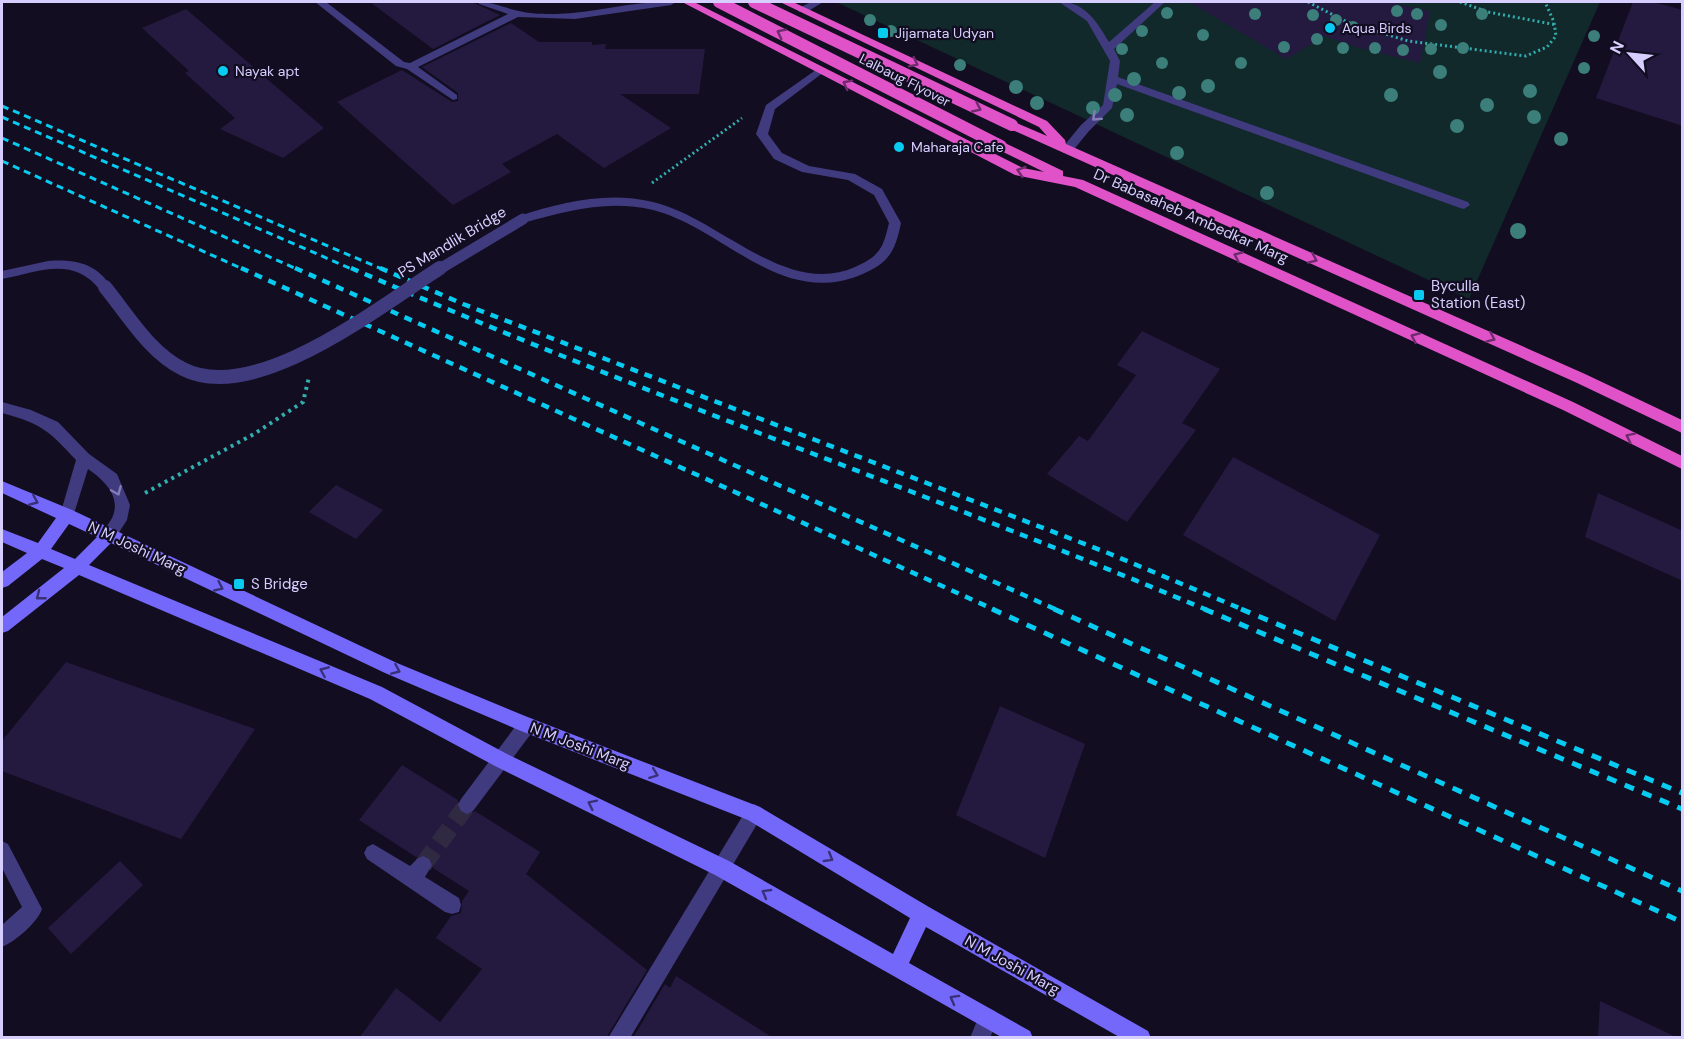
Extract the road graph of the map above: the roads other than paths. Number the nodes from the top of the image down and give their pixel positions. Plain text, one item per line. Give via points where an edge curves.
1 (320, 2) edge
2 (483, 2) edge
3 (671, 2) edge
4 (687, 2) edge
5 (719, 2) edge
6 (754, 2) edge
7 (785, 2) edge
8 (818, 2) edge
9 (1064, 2) edge
10 (1160, 2) edge
11 (803, 10) junction
12 (518, 14) junction
13 (1108, 49) junction
14 (411, 67) junction
15 (820, 70) junction
16 (1112, 79) junction
17 (453, 97) dead end
18 (1067, 150) junction
19 (1078, 183) junction
20 (1464, 205) dead end
21 (2, 275) edge
22 (2, 408) edge
23 (1683, 427) edge
24 (84, 458) junction
25 (1683, 463) edge
26 (2, 488) edge
27 (67, 515) junction
28 (2, 535) edge
29 (109, 535) junction
30 (40, 552) junction
31 (78, 566) junction
32 (2, 581) edge
33 (2, 626) edge
34 (527, 725) junction
35 (501, 760) junction
36 (467, 805) tunnel mouth
37 (754, 813) junction
38 (2, 850) edge
39 (373, 853) dead end
40 (722, 867) junction
41 (452, 905) dead end
42 (922, 914) junction
43 (2, 937) edge
44 (897, 968) junction
45 (988, 1018) junction
46 (618, 1038) edge
47 (980, 1038) edge
48 (1023, 1038) edge
49 (1142, 1038) edge

1 - 14 street via 400,64
2 - 12 street
3 - 12 street via 569,16
4 - 15 highway, Dr Babasaheb Ambedkar Marg
19 -> 5 highway, Lalbaug Flyover, bridge
6 -> 18 highway, Lalbaug Flyover, bridge
7 - 11 highway
8 - 11 street
9 - 13 street via 1091,19
10 - 13 street
11 -> 18 highway via 1043,124
12 - 14 street
13 - 16 street via 1115,61
14 - 17 street
19 -> 15 highway, Dr Babasaheb Ambedkar Marg via 1020,172
15 - 21 street, PS Mandlik Bridge, bridge via 770,107 762,134 778,156 806,169 852,177 878,192 896,224 888,250 863,270 832,280 768,267 682,216 654,206 627,202 570,204 523,219 490,237 316,347 264,370 228,378 196,375 163,356 93,273 70,265 38,266
16 -> 18 street via 1108,106
16 - 20 street
18 -> 23 highway, Lalbaug Flyover
25 -> 19 highway, Dr Babasaheb Ambedkar Marg via 1568,406
22 - 24 street via 53,426
24 - 27 street
24 -> 29 street via 112,477 123,505
26 -> 27 main road, N M Joshi Marg
27 - 29 main road, N M Joshi Marg
27 - 30 main road
28 - 30 main road
29 - 31 main road
29 -> 34 main road, N M Joshi Marg via 391,668
30 - 31 main road
30 - 32 main road
31 -> 33 main road
35 -> 31 main road via 376,693
34 - 35 street
34 -> 37 main road, N M Joshi Marg
35 - 36 street
40 -> 35 main road
37 - 40 street
37 -> 42 main road, N M Joshi Marg
38 - 43 street via 33,909
39 - 41 street via 417,872
44 -> 40 main road
40 - 46 street
42 - 44 main road
42 - 49 main road, N M Joshi Marg
45 -> 44 main road
45 - 47 street
45 - 48 main road

